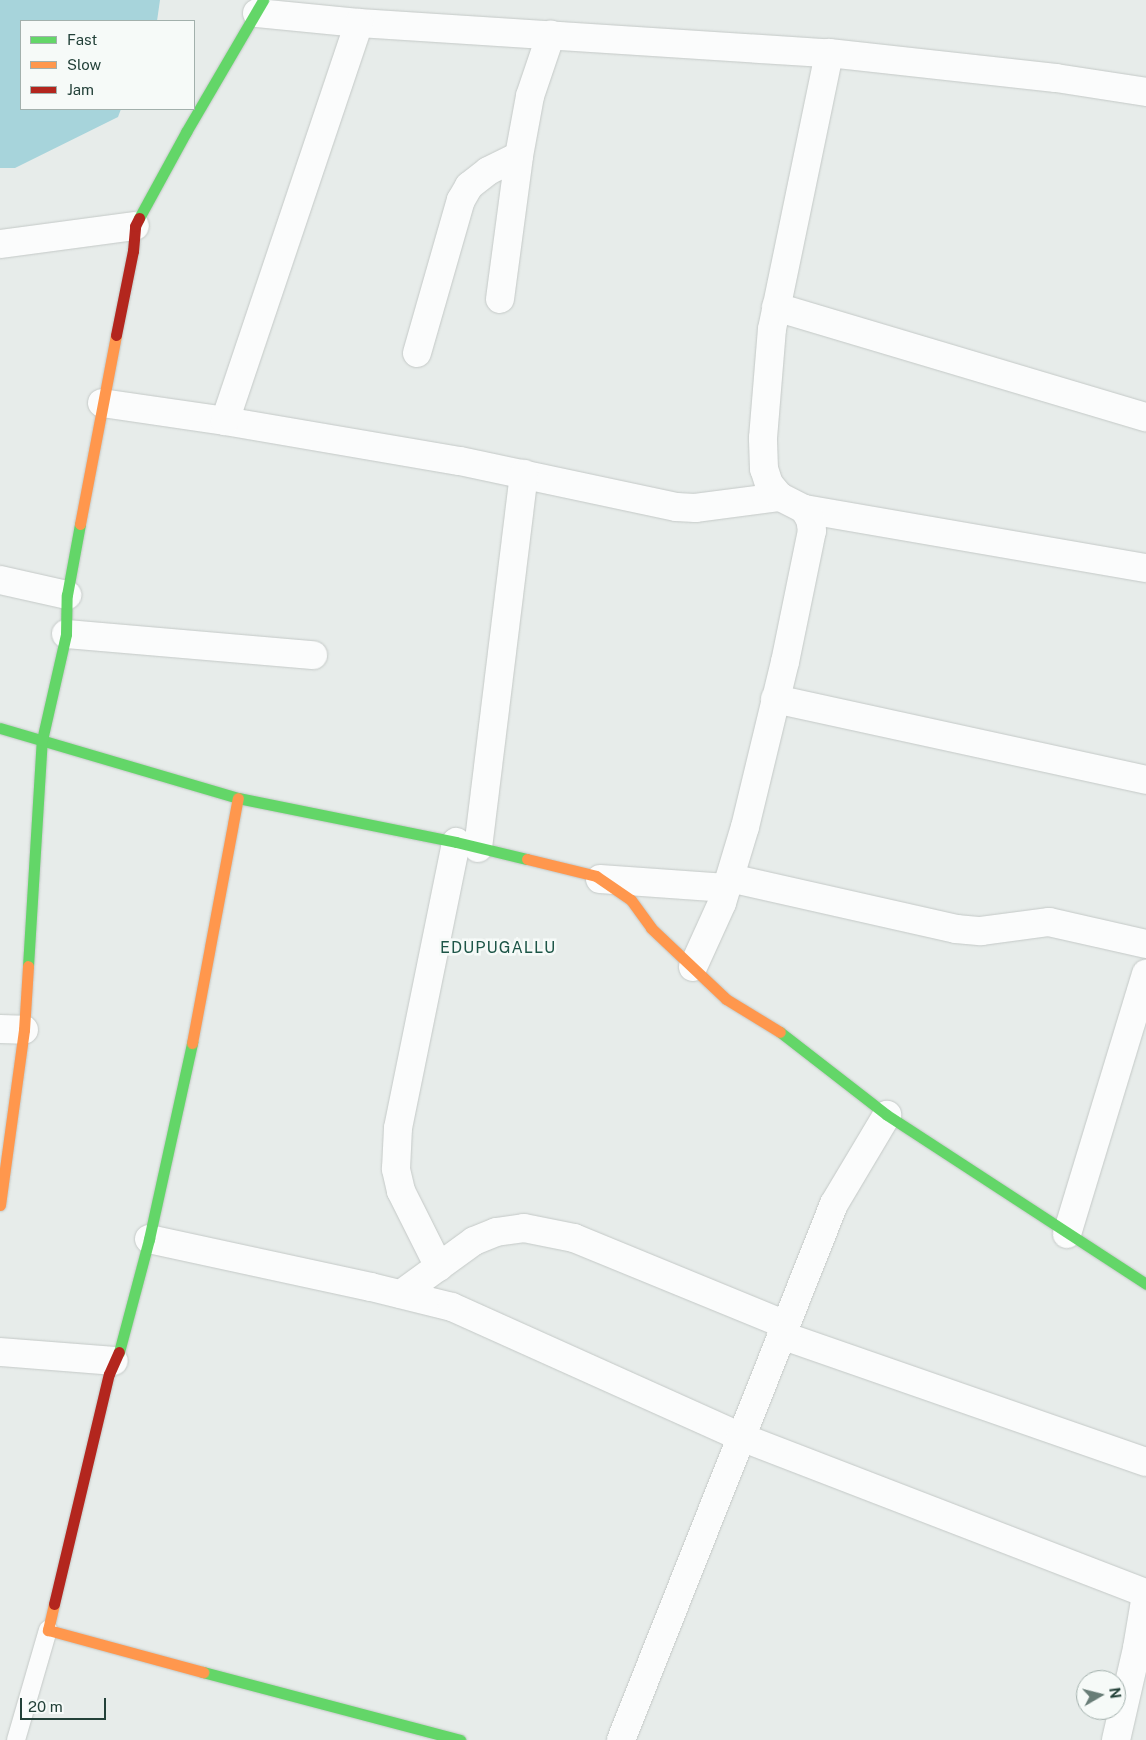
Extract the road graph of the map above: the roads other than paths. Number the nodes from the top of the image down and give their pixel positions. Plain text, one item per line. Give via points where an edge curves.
1 (260, 6) edge
2 (359, 23) junction
3 (551, 34) junction
4 (829, 53) junction
5 (1146, 92) edge
6 (519, 156) junction
7 (135, 226) junction
8 (0, 244) edge
9 (500, 299) dead end
10 (776, 307) junction
11 (417, 353) dead end
12 (102, 403) junction
13 (1146, 416) edge
14 (225, 421) junction
15 (524, 474) junction
16 (780, 497) junction
17 (804, 509) junction
18 (1146, 568) edge
19 (0, 580) edge
20 (67, 594) junction
21 (66, 634) junction
22 (313, 655) dead end
23 (776, 699) junction
24 (0, 728) edge
25 (42, 740) junction
26 (1146, 780) edge
27 (238, 798) junction
28 (467, 845) junction
29 (600, 879) junction
30 (728, 883) junction
31 (1146, 944) edge
32 (693, 967) junction
33 (1146, 974) edge
34 (12, 1029) edge
35 (887, 1115) junction
36 (0, 1205) edge
37 (1067, 1234) junction
38 (149, 1239) junction
39 (439, 1266) junction
40 (1146, 1284) edge
41 (401, 1294) junction
42 (783, 1330) junction
43 (0, 1352) edge
44 (114, 1361) junction
45 (741, 1437) junction
46 (1146, 1462) edge
47 (1146, 1594) edge
48 (48, 1630) junction
49 (16, 1740) edge
50 (460, 1740) edge
51 (621, 1740) edge
52 (1116, 1740) edge

1 - 2 street
1 - 7 street
2 - 3 street
2 - 14 street
3 - 4 street
3 - 6 street via 530,96
4 - 5 street via 1056,78
4 - 10 street
6 - 9 street
6 - 11 street via 488,171 468,186 461,200
7 - 8 street
7 - 12 street
10 - 13 street
10 - 16 street via 763,438 768,484
12 - 14 street
12 - 20 street
14 - 15 street
15 - 16 street via 676,507 695,508
15 - 28 street
16 - 17 street
17 - 18 street
17 - 23 street via 812,531
19 - 20 street
20 - 21 street
21 - 22 street
21 - 25 street
23 - 26 street
23 - 30 street
24 - 25 street
25 - 27 street
25 - 34 street
27 - 28 street
27 - 38 street via 194,1034
28 - 29 street
28 - 39 street via 398,1128 396,1169 401,1191
29 - 30 street
29 - 32 street via 631,900 651,928
30 - 31 street via 956,930 981,931 1049,922
30 - 32 street
32 - 35 street via 726,999 791,1039
33 - 37 street
34 - 36 street
35 - 37 street
35 - 42 street via 834,1204
37 - 40 street
38 - 41 street
38 - 44 street via 120,1350
39 - 41 street
39 - 42 street via 474,1241 496,1232 524,1228 544,1230 574,1238
41 - 45 street via 475,1316
42 - 45 street
42 - 46 street
43 - 44 street
44 - 48 street
45 - 47 street
45 - 51 street
47 - 52 street
48 - 49 lane
48 - 50 street

